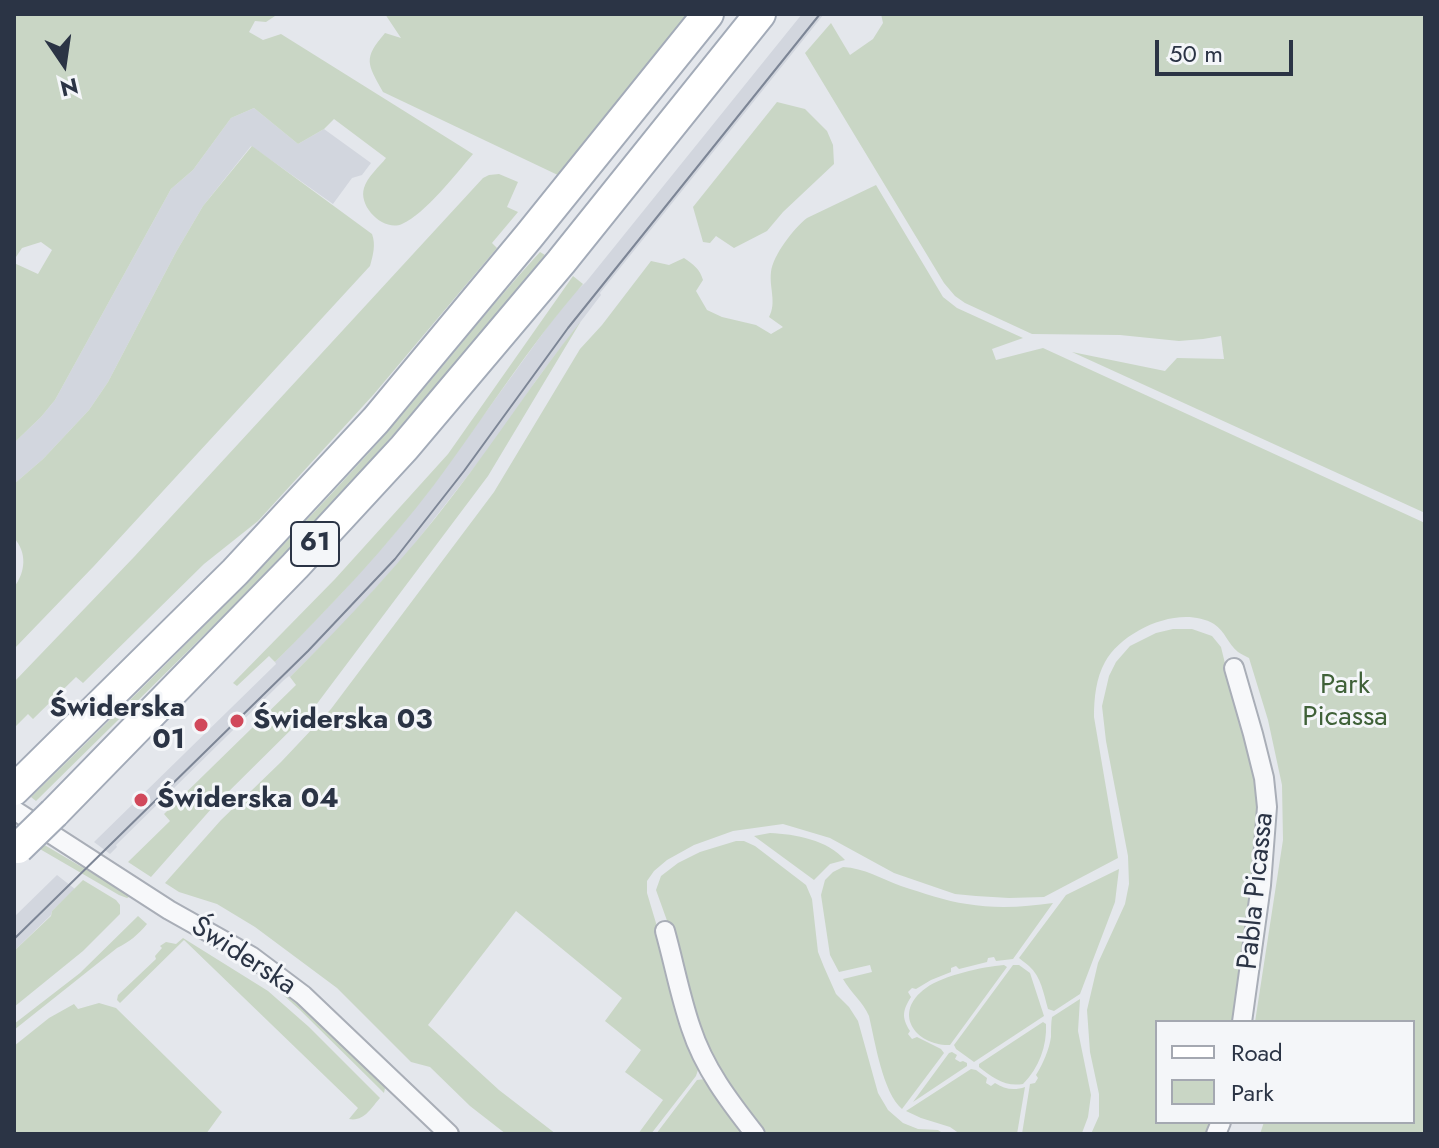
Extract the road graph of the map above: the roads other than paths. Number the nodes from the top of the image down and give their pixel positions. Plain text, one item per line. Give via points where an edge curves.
1 (708, 14) edge
2 (760, 14) edge
3 (1234, 668) dead end
4 (15, 795) edge
5 (16, 850) edge
6 (665, 931) dead end
7 (1242, 1020) edge
8 (449, 1134) edge
9 (755, 1134) edge

1 - 4 main road, 61 via 376,420
2 - 5 main road, 61, bridge via 561,262 384,469
3 - 7 street, Pabla Picassa via 1267,807
4 - 8 street, Świderska via 169,910 251,956 303,995
6 - 9 street via 701,1052 725,1096

